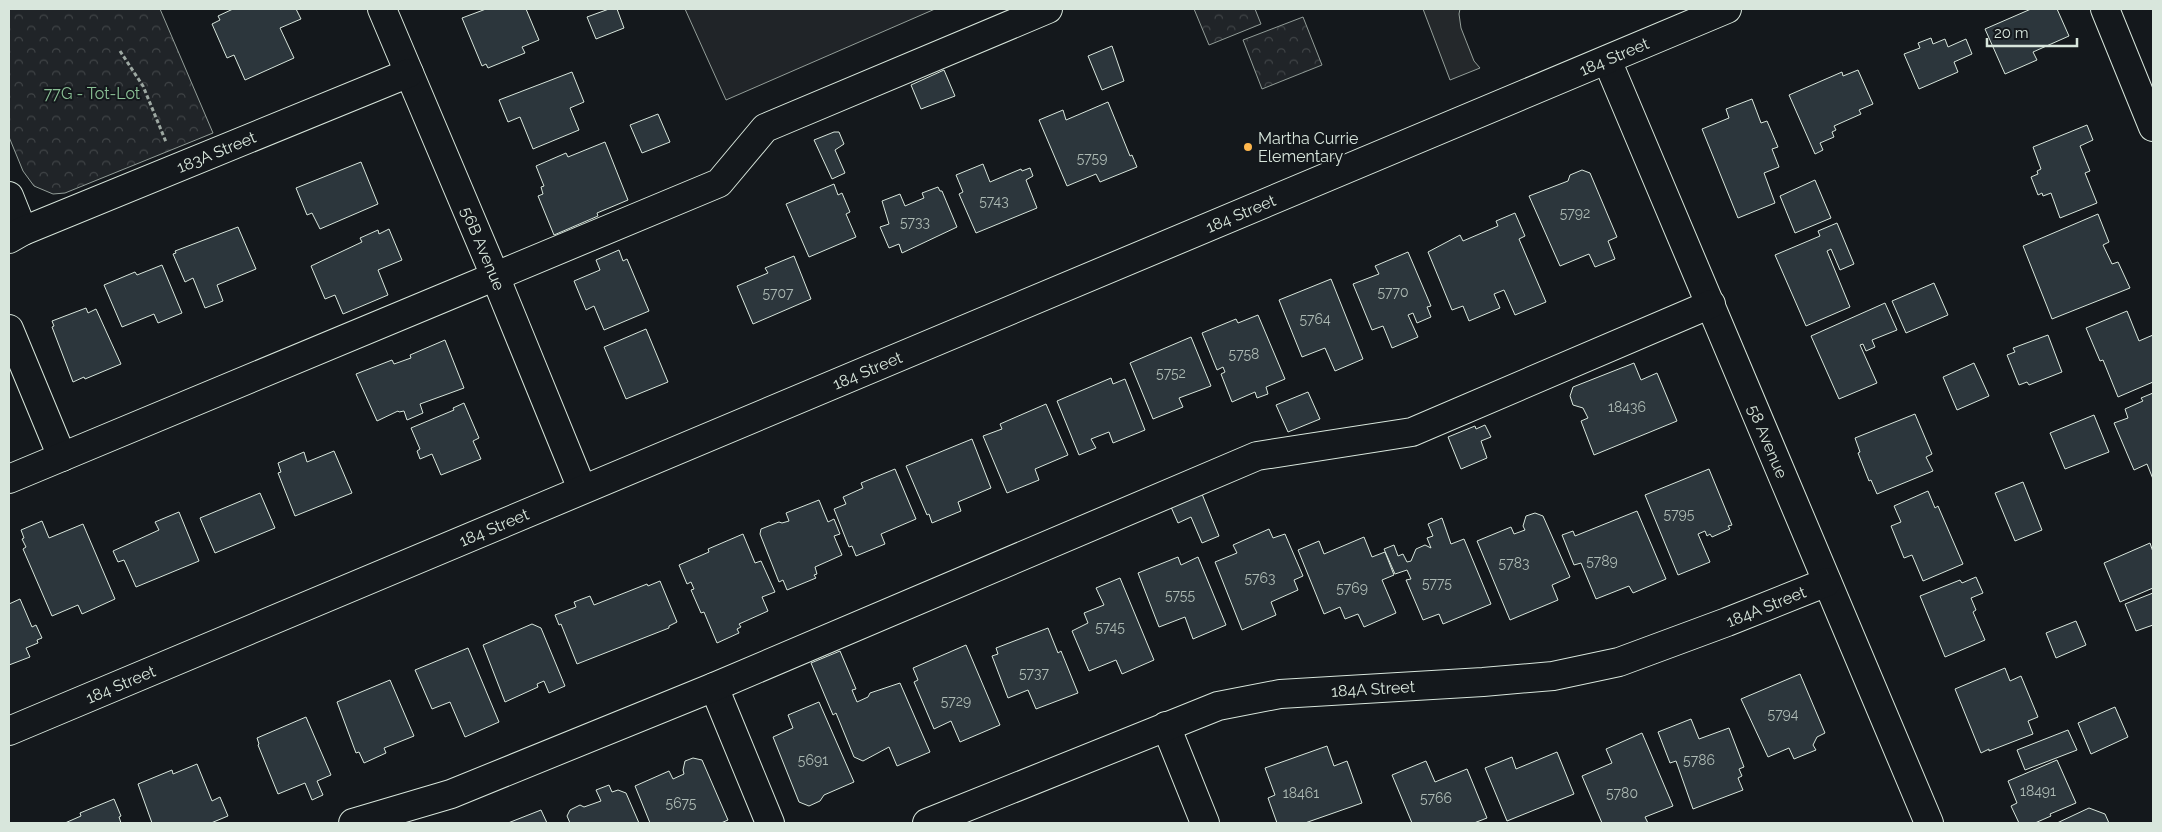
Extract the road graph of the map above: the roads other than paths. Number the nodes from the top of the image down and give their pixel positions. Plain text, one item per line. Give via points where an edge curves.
1 (382, 9) edge
2 (1048, 9) edge
3 (1727, 9) edge
4 (2105, 9) edge
5 (1607, 60) junction
6 (409, 73) junction
7 (2144, 76) edge
8 (2153, 127) edge
9 (9, 196) edge
10 (16, 235) edge
11 (495, 276) junction
12 (1711, 304) junction
13 (9, 329) edge
14 (62, 457) junction
15 (9, 480) edge
16 (582, 490) junction
17 (1827, 582) junction
18 (714, 687) junction
19 (1166, 726) junction
20 (9, 731) edge
21 (353, 823) edge
22 (770, 823) edge
23 (927, 823) edge
24 (1204, 823) edge
25 (1929, 823) edge

1 - 6 street, 56B Avenue
2 - 11 street via 765,128 719,183
3 - 5 street, 184 Street
4 - 7 street
5 - 12 street, 58 Avenue
5 - 16 street, 184 Street
6 - 10 street, 183A Street
6 - 11 street, 56B Avenue
7 - 8 street
9 - 10 street
11 - 14 street
11 - 16 street, 56B Avenue
12 - 17 street, 58 Avenue
12 - 18 street via 1412,432 1257,456
13 - 14 street
14 - 15 street
16 - 20 street, 184 Street
17 - 19 street, 184A Street via 1619,662 1553,676 1280,694 1218,706
17 - 25 street, 58 Avenue
18 - 21 street via 451,794
18 - 22 street
19 - 23 street, 184A Street
19 - 24 street

